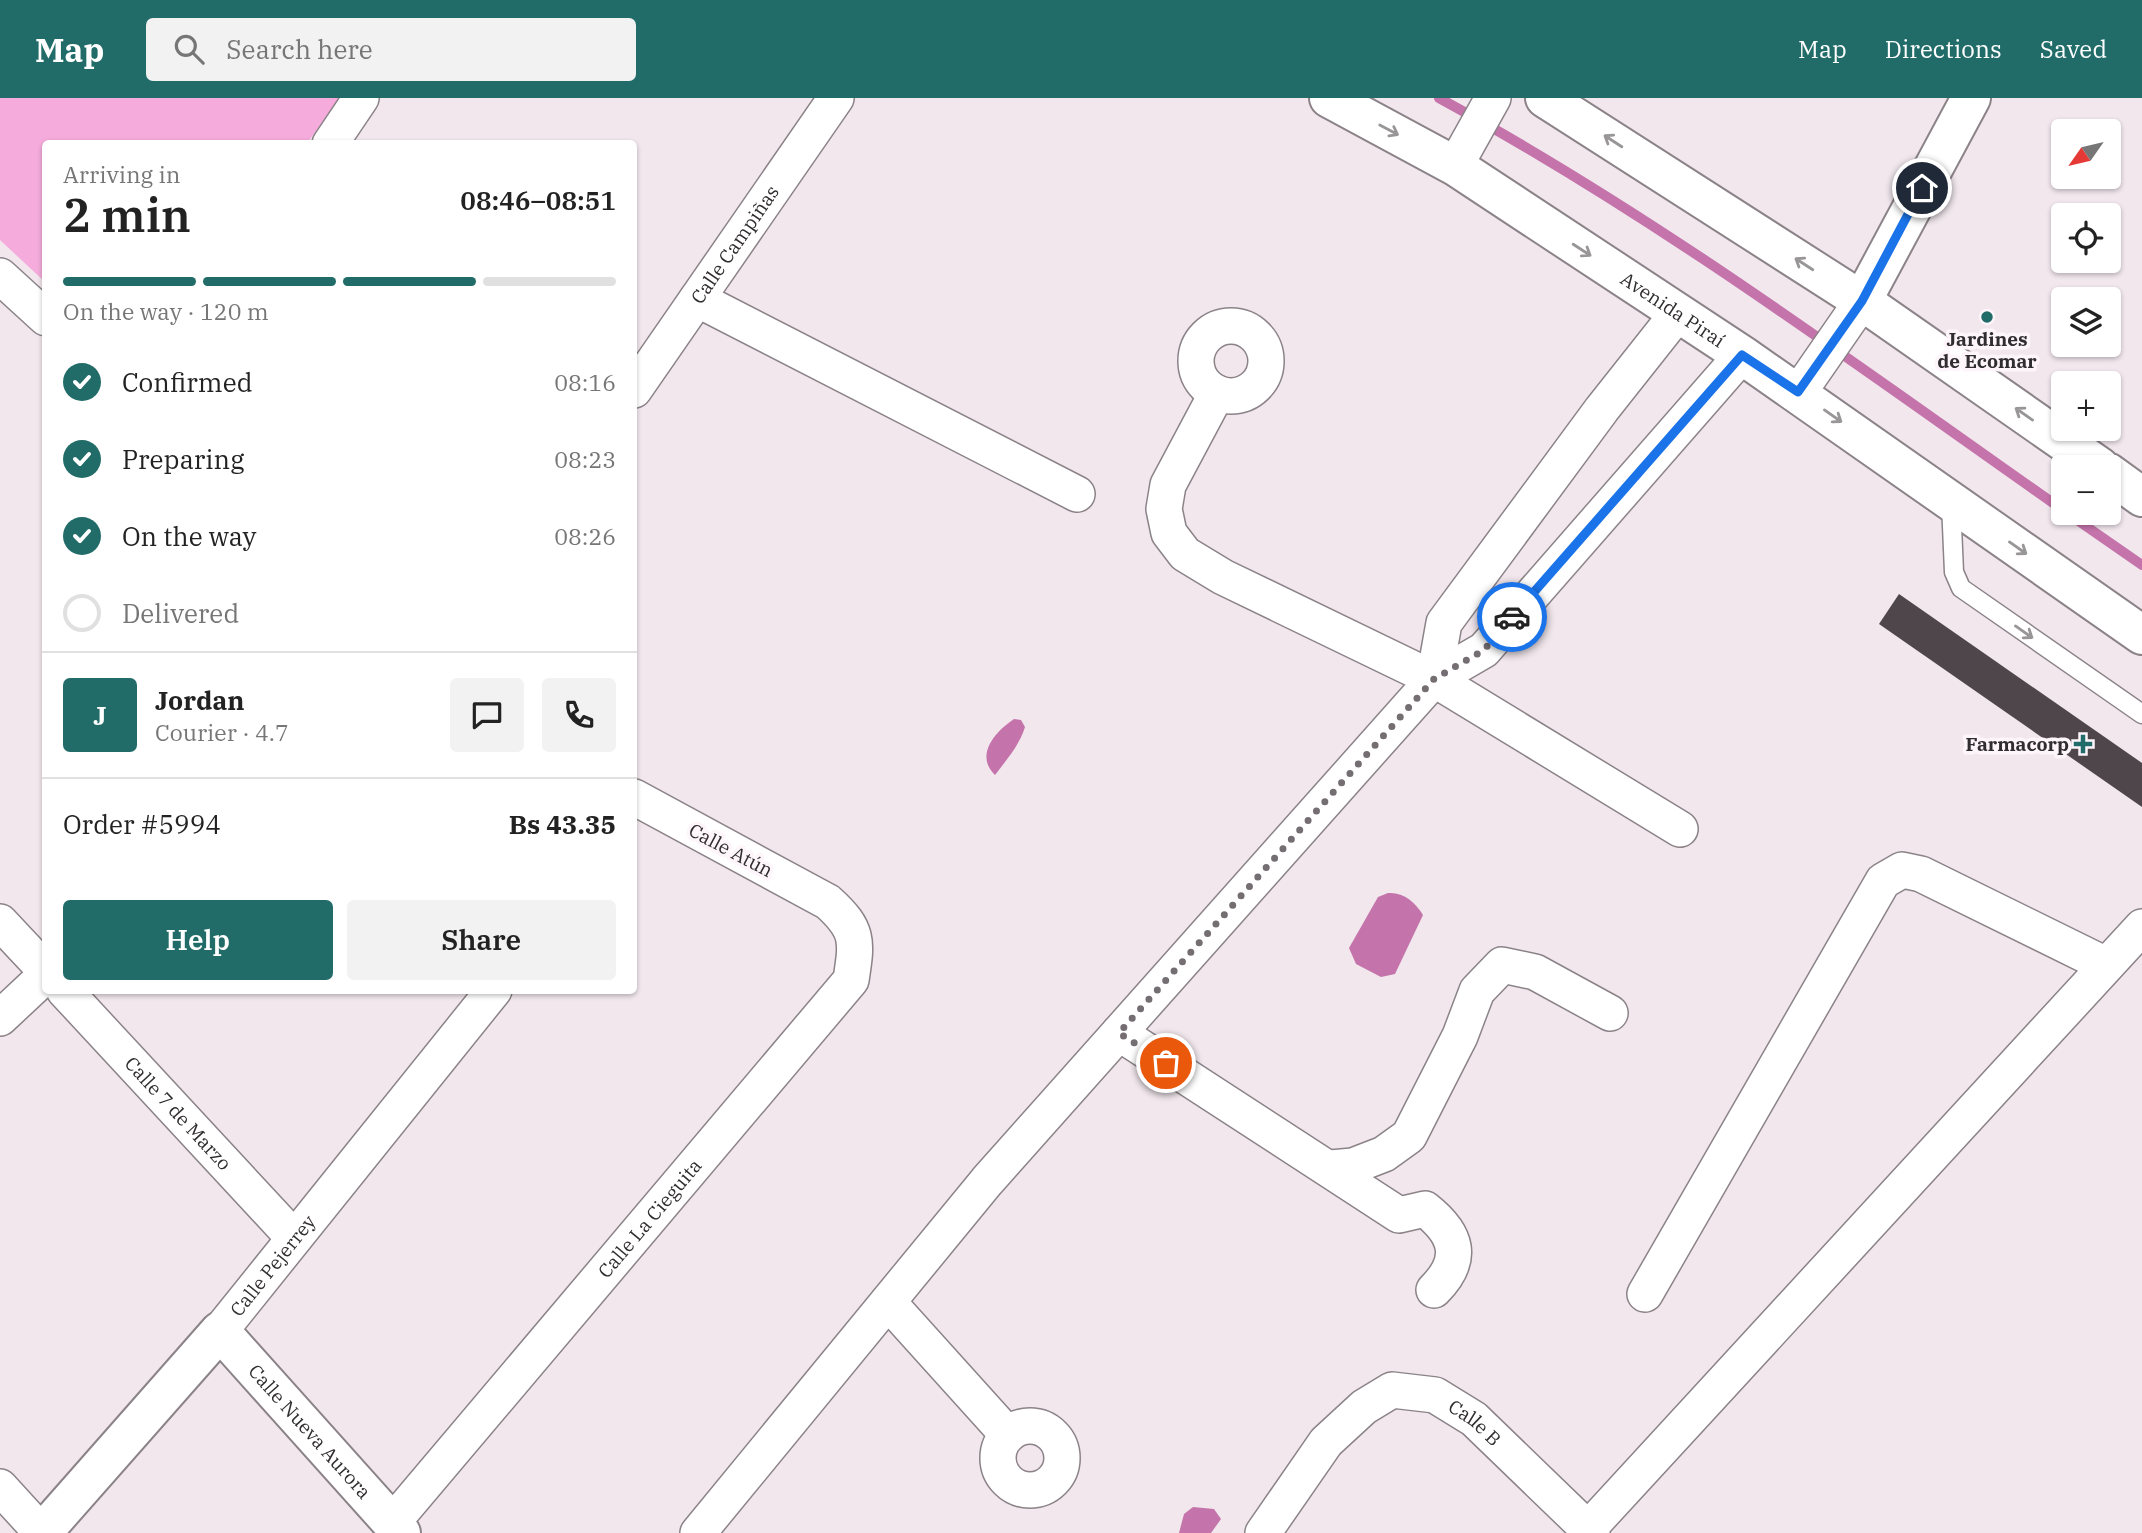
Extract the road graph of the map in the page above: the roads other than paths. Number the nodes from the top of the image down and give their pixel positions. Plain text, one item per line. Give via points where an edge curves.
1 (361, 98) edge
2 (836, 98) edge
3 (1329, 98) edge
4 (1493, 98) edge
5 (1545, 98) edge
6 (1971, 98) edge
7 (333, 140) edge
8 (1460, 157) junction
9 (0, 276) edge
10 (697, 299) junction
11 (1855, 311) junction
12 (1678, 313) junction
13 (42, 314) edge
14 (1742, 355) junction
15 (1805, 383) junction
16 (637, 386) edge
17 (1217, 393) dead end
18 (2081, 455) edge
19 (2121, 482) edge
20 (1077, 494) dead end
21 (2142, 497) edge
22 (1951, 500) junction
23 (2142, 635) edge
24 (1434, 679) junction
25 (2142, 714) edge
26 (638, 807) edge
27 (1680, 829) dead end
28 (828, 902) joint
29 (0, 922) edge
30 (2142, 927) edge
31 (2106, 965) junction
32 (42, 969) edge
33 (42, 977) edge
34 (68, 994) edge
35 (491, 994) edge
36 (1610, 1013) dead end
37 (0, 1018) edge
38 (1119, 1033) junction
39 (1331, 1168) junction
40 (294, 1238) junction
41 (1434, 1290) dead end
42 (1645, 1294) dead end
43 (888, 1302) junction
44 (220, 1331) junction
45 (1008, 1435) dead end
46 (0, 1487) edge
47 (397, 1528) edge
48 (1590, 1531) edge
49 (42, 1533) edge
50 (698, 1533) edge
51 (1262, 1533) edge

1 - 7 street
2 - 10 street, Calle Campiñas
3 -> 8 main road, Avenida Piraí
4 - 8 street
11 -> 5 main road
6 - 11 main road
8 -> 12 main road, Avenida Piraí
9 - 13 street
10 - 16 street, Calle Campiñas
10 - 20 street
11 - 15 street
18 -> 11 main road
12 - 14 main road, Avenida Piraí
12 - 24 street via 1444,623
14 - 15 main road, Avenida Piraí
14 - 24 street via 1484,650
15 -> 22 main road, Avenida Piraí
17 - 24 street via 1168,485 1164,509 1169,533 1185,554 1223,577
19 - 21 main road
22 -> 23 main road, Avenida Piraí
22 -> 25 lane via 1954,572 1961,588
24 - 27 street
24 - 38 street
26 - 28 street, Calle Atún
28 - 47 street, Calle La Cieguita via 848,920 857,944 850,980
29 - 32 street
30 - 31 street
31 - 42 street via 1921,874 1902,870 1883,881
31 - 48 street
33 - 37 street
34 - 40 street, Calle 7 de Marzo
35 - 40 street, Calle Pejerrey
36 - 39 street via 1535,972 1503,965 1477,990 1460,1036 1409,1136 1384,1154 1353,1166
38 - 39 street
38 - 43 street via 986,1181
39 - 41 street via 1399,1215 1425,1209 1446,1226 1455,1254 1448,1275
40 - 44 street, Calle Pejerrey
43 - 45 street
43 - 50 street
44 - 47 main road, Calle Nueva Aurora
44 - 49 main road, Calle Pejerrey
46 - 49 street
48 - 51 street, Calle B via 1474,1419 1435,1395 1392,1390 1364,1407 1326,1442

